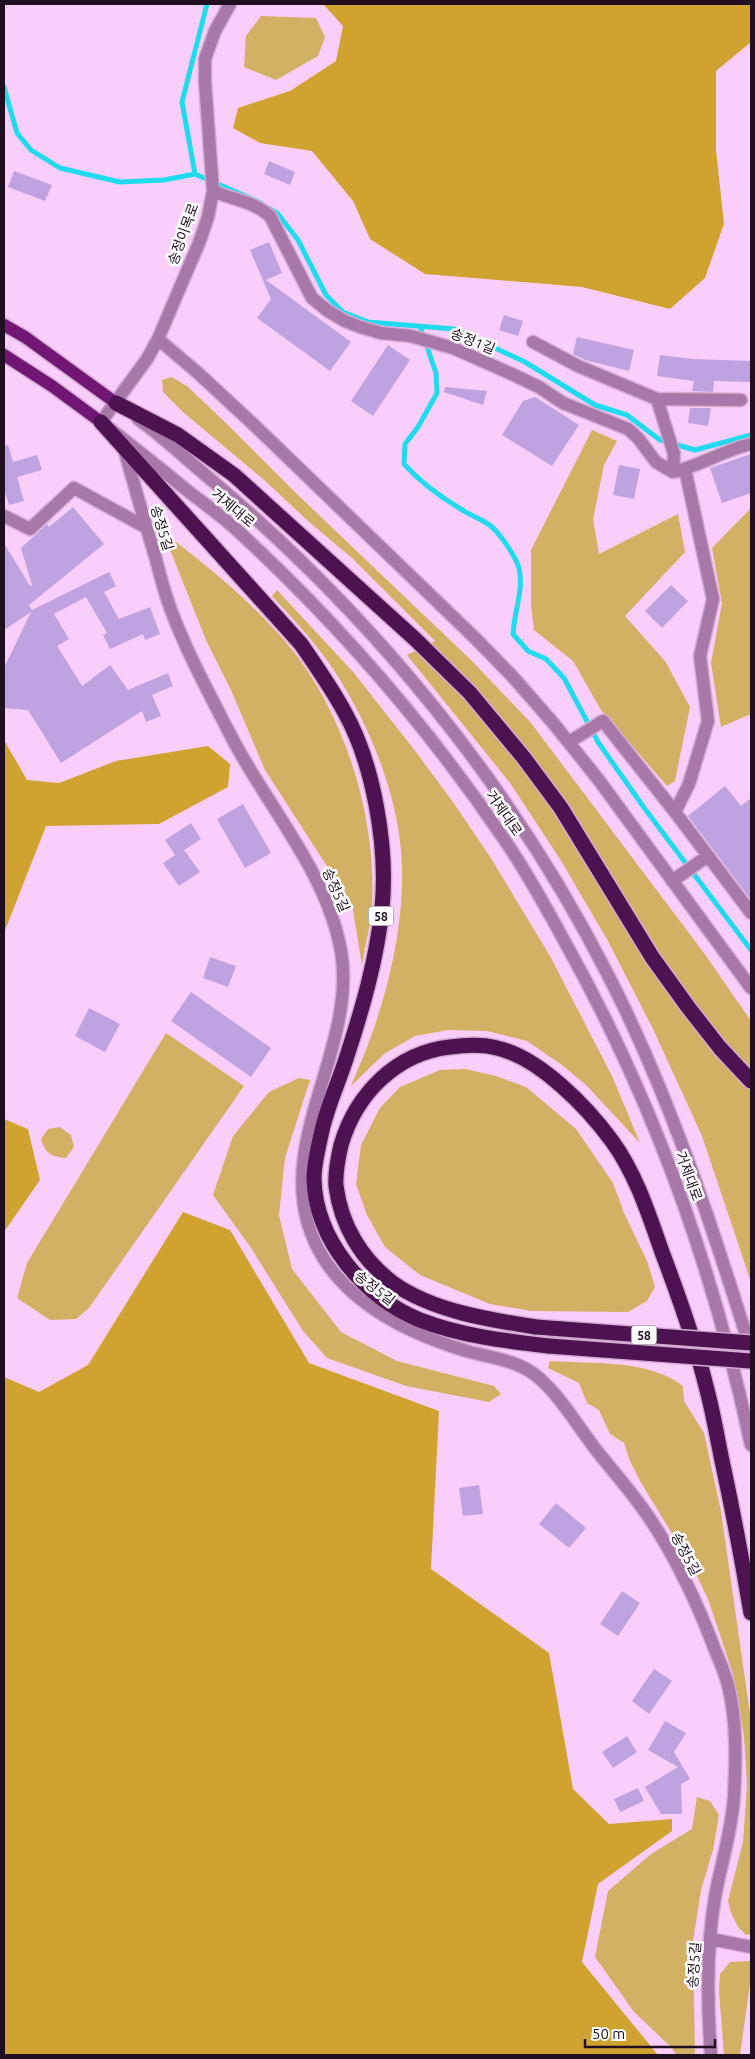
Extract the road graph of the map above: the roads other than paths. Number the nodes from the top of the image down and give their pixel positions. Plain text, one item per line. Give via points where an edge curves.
1 (230, 4) edge
2 (213, 191) junction
3 (4, 325) edge
4 (158, 339) junction
5 (534, 342) dead end
6 (4, 355) edge
7 (657, 399) junction
8 (741, 400) dead end
9 (116, 403) junction
10 (101, 422) junction
11 (751, 444) edge
12 (123, 446) junction
13 (679, 471) junction
14 (4, 516) edge
15 (147, 528) junction
16 (569, 742) junction
17 (675, 812) junction
18 (708, 856) junction
19 (672, 882) junction
20 (751, 913) edge
21 (751, 988) edge
22 (751, 1081) edge
23 (751, 1343) edge
24 (751, 1351) edge
25 (751, 1361) edge
26 (751, 1445) edge
27 (751, 1612) edge
28 (711, 1939) junction
29 (751, 1947) edge
30 (711, 2055) edge

1 - 2 street, 송정이목로 via 205,58
2 - 4 street, 송정이목로 via 199,243
2 - 13 street, 송정1길 via 260,207 270,216 312,298 328,311 360,327 436,343 485,362 563,403 628,430 656,462
3 - 9 main road, 거제대로
4 - 9 street, 송정이목로
4 - 16 street via 198,372 476,639
5 - 7 street via 578,366
6 - 10 main road, 거제대로 / 58
7 - 8 street
7 - 13 street
9 - 10 street, 송정이목로
9 - 22 highway via 178,435 234,475 470,693 561,808 652,957 688,1007
9 - 24 street, 거제대로 via 248,511 321,579 380,642 430,704 526,834 608,974 656,1077 711,1222
10 - 12 highway, 58
10 - 26 street, 거제대로 via 236,529 302,593 363,657 412,716 508,844 589,985 642,1095 693,1230 741,1396
11 - 13 street
12 - 15 street, 송정5길
12 - 25 highway, 58, bridge via 300,644 345,712 362,750 383,853 382,907 375,956 351,1044 321,1134 314,1178 320,1214 332,1245 366,1286 389,1303 418,1319 449,1330 550,1346
13 - 17 street via 713,599 700,656 708,720 689,784
14 - 15 street via 30,529 74,488
15 - 28 street, 송정5길 via 170,607 187,649 234,743 321,890 335,925 344,974 342,1005 302,1155 302,1191 309,1228 323,1258 347,1287 406,1329 523,1366 538,1377 554,1393 646,1513 689,1590 708,1632 728,1683 735,1724 734,1803 715,1898
16 - 17 street via 603,721
16 - 19 street
17 - 18 street
18 - 19 street
18 - 20 street
19 - 21 street
23 - 27 highway, 58, bridge via 536,1327 487,1320 437,1305 395,1284 377,1270 352,1237 342,1213 336,1183 338,1156 345,1132 371,1087 412,1057 438,1048 466,1045 496,1048 513,1054 558,1083 587,1110 614,1144 642,1196 672,1277 707,1390
28 - 29 street
28 - 30 street, 송정5길 via 708,2009

